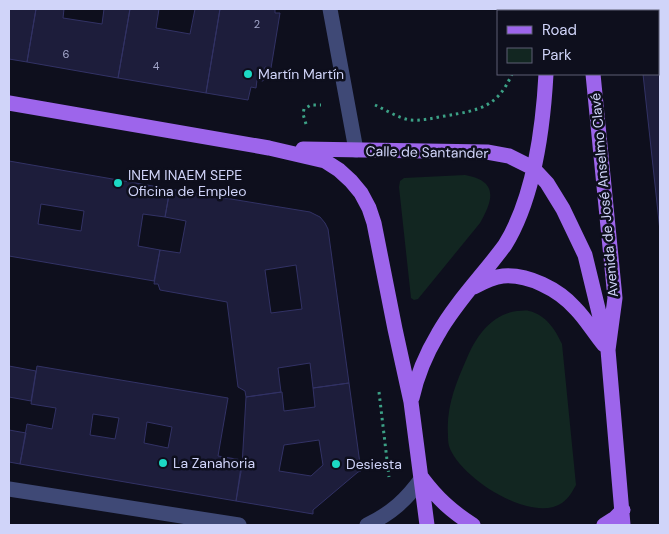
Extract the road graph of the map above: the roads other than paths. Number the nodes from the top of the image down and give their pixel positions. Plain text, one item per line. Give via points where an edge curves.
1 (330, 9) edge
2 (546, 75) edge
3 (593, 75) edge
4 (9, 103) edge
5 (269, 148) junction
6 (356, 150) junction
7 (533, 168) junction
8 (470, 289) junction
9 (608, 350) junction
10 (411, 402) junction
11 (422, 478) junction
12 (9, 489) edge
13 (623, 510) junction
14 (188, 521) edge
15 (239, 525) edge
16 (367, 525) edge
17 (428, 525) edge
18 (473, 525) edge
19 (604, 525) edge
20 (623, 525) edge
21 (631, 525) edge

1 - 6 street
2 - 7 main road
3 - 9 main road, Avenida de José Anselmo Clavé via 615,298
4 - 5 main road, Calle de Santander
5 - 6 main road, Calle de Santander
5 - 10 main road, Calle de Santander via 325,161 351,181 369,208
6 - 7 main road, Calle de Santander via 486,152 509,156
7 - 8 main road via 525,202 512,233
7 - 9 main road, Calle de Santander via 563,208 585,255
8 - 9 main road via 501,276 535,281 575,307
8 - 10 main road via 437,334 415,384
9 - 13 main road, Avenida de José Anselmo Clavé
10 - 11 main road
11 - 16 street via 393,510
11 - 17 main road
11 - 18 main road via 444,504
12 - 14 street
13 - 19 main road
13 - 20 main road, Avenida de José Anselmo Clavé
13 - 21 main road
14 - 15 street

